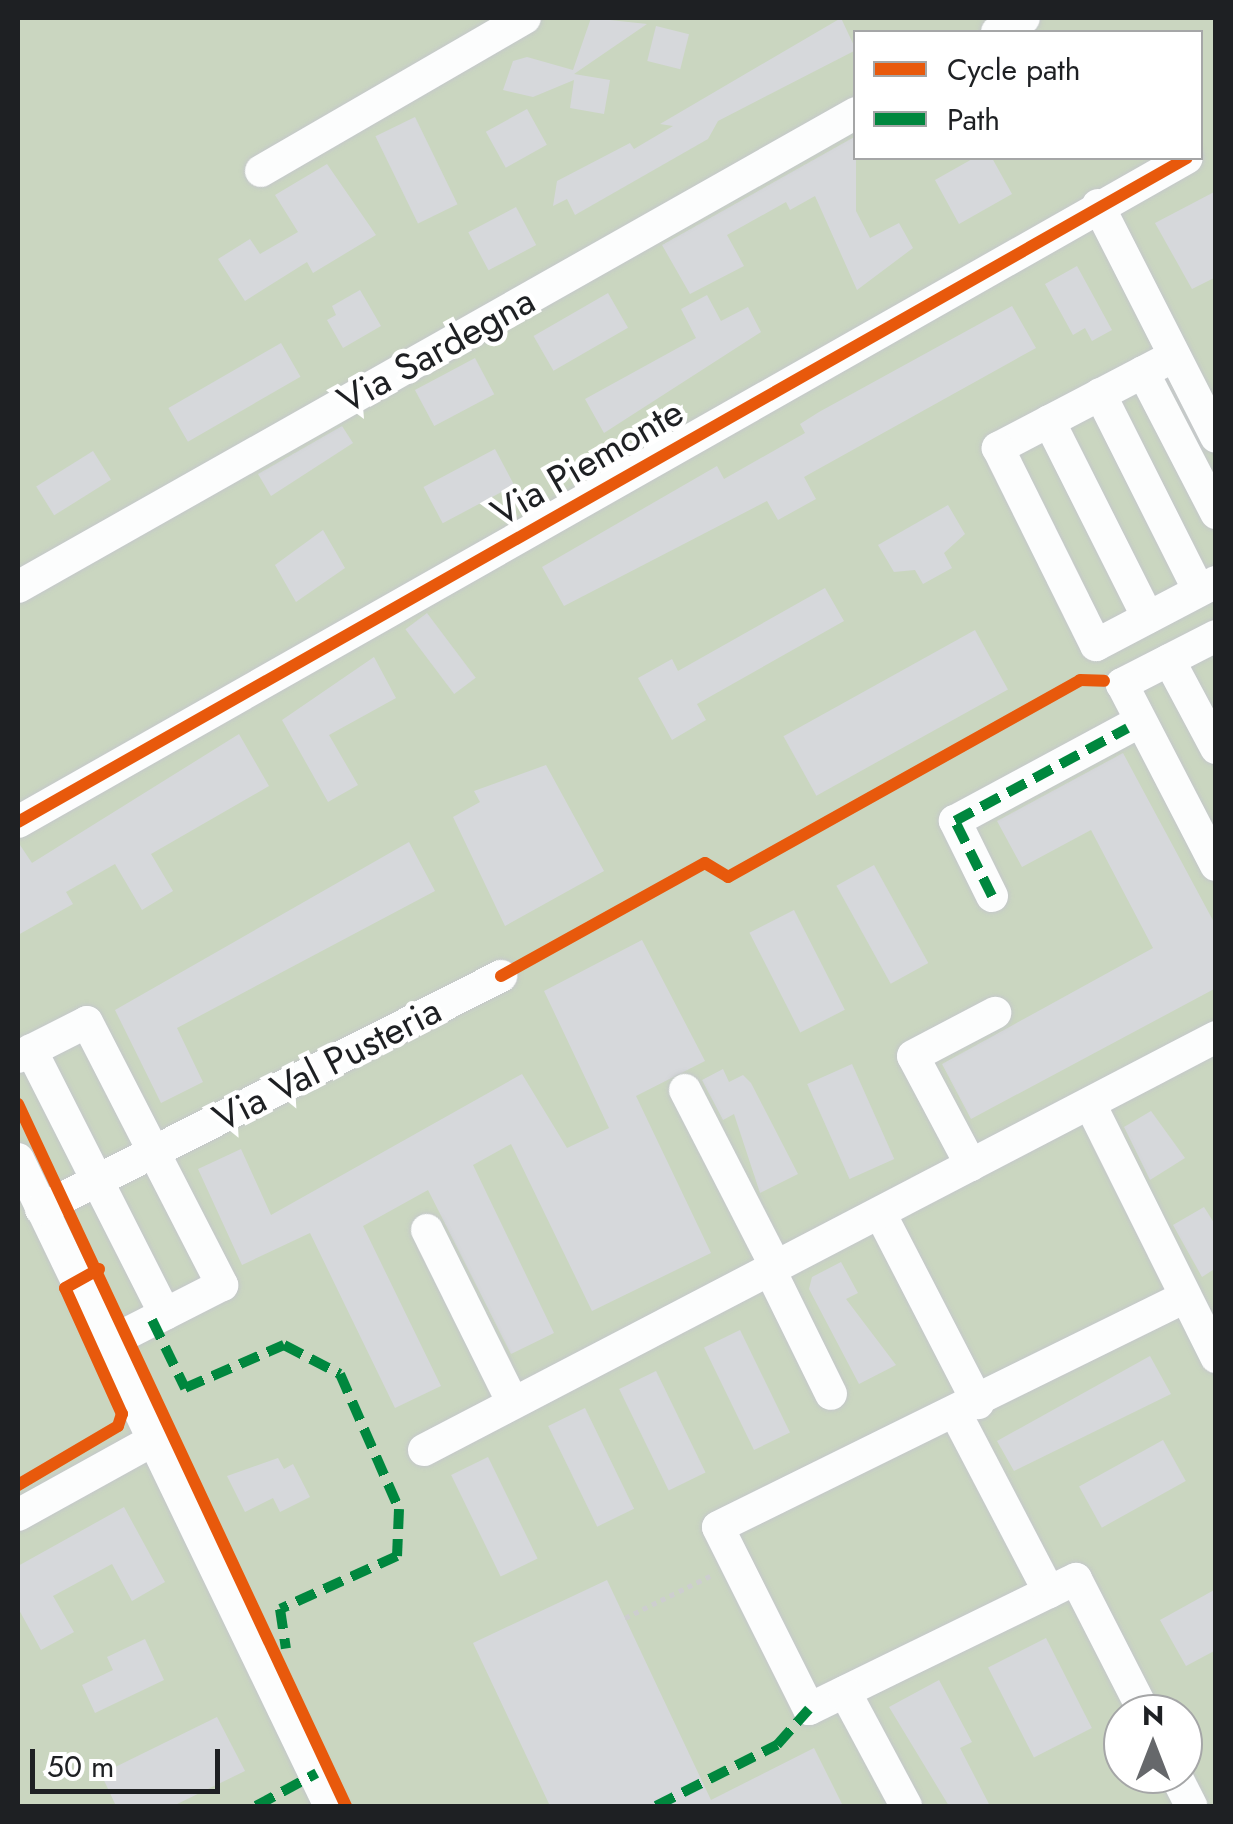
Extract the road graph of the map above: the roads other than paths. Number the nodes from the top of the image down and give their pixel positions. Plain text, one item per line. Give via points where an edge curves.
1 (524, 18) edge
2 (1024, 18) edge
3 (1001, 30) edge
4 (853, 115) edge
5 (1183, 160) edge
6 (260, 171) dead end
7 (1098, 205) junction
8 (1174, 356) junction
9 (1143, 372) junction
10 (1100, 394) junction
11 (1211, 416) edge
12 (1049, 421) junction
13 (1216, 513) edge
14 (18, 586) edge
15 (1207, 586) edge
16 (1148, 618) junction
17 (1214, 639) edge
18 (1096, 645) junction
19 (1169, 660) junction
20 (1122, 684) junction
21 (1128, 728) dead end
22 (1216, 748) edge
23 (18, 822) edge
24 (1216, 866) edge
25 (992, 896) dead end
26 (501, 976) dead end
27 (996, 1013) dead end
28 (1216, 1037) edge
29 (24, 1054) edge
30 (686, 1090) dead end
31 (1090, 1104) junction
32 (154, 1152) junction
33 (18, 1159) edge
34 (971, 1165) junction
35 (97, 1180) junction
36 (41, 1209) junction
37 (880, 1213) junction
38 (427, 1230) dead end
39 (773, 1268) junction
40 (1185, 1297) junction
41 (165, 1314) junction
42 (106, 1344) junction
43 (1216, 1356) edge
44 (831, 1394) dead end
45 (513, 1403) junction
46 (967, 1407) junction
47 (155, 1440) junction
48 (424, 1450) dead end
49 (18, 1515) edge
50 (1049, 1592) junction
51 (845, 1692) junction
52 (1135, 1694) edge
53 (330, 1806) edge
54 (906, 1806) edge

1 - 6 street
2 - 3 street
4 - 14 street, Via Sardegna
5 - 7 street, Via Piemonte
7 - 8 street
7 - 23 street, Via Piemonte
8 - 9 street
8 - 11 street
9 - 10 street
9 - 13 street
10 - 12 street
10 - 15 street
12 - 16 street
12 - 18 street via 998,448
15 - 16 street
16 - 18 street
17 - 19 street
18 - 20 street
19 - 20 street
19 - 22 street
20 - 24 street
21 - 25 street via 954,821
26 - 32 street, Via Val Pusteria
27 - 34 street via 914,1056
28 - 31 street
29 - 32 street via 87,1022
29 - 35 street
30 - 39 street
31 - 34 street
31 - 40 street
32 - 35 street, Via Val Pusteria
32 - 41 street via 222,1285
33 - 36 street
34 - 37 street
35 - 36 street, Via Val Pusteria
35 - 41 street
36 - 42 street
37 - 39 street
37 - 46 street
38 - 45 street
39 - 44 street
39 - 45 street
40 - 43 street
40 - 46 street
41 - 42 street
42 - 47 street
45 - 48 street
46 - 50 street
46 - 51 street via 718,1527 809,1709
47 - 49 street
47 - 53 street
50 - 51 street
50 - 52 street via 1076,1579
51 - 54 street

